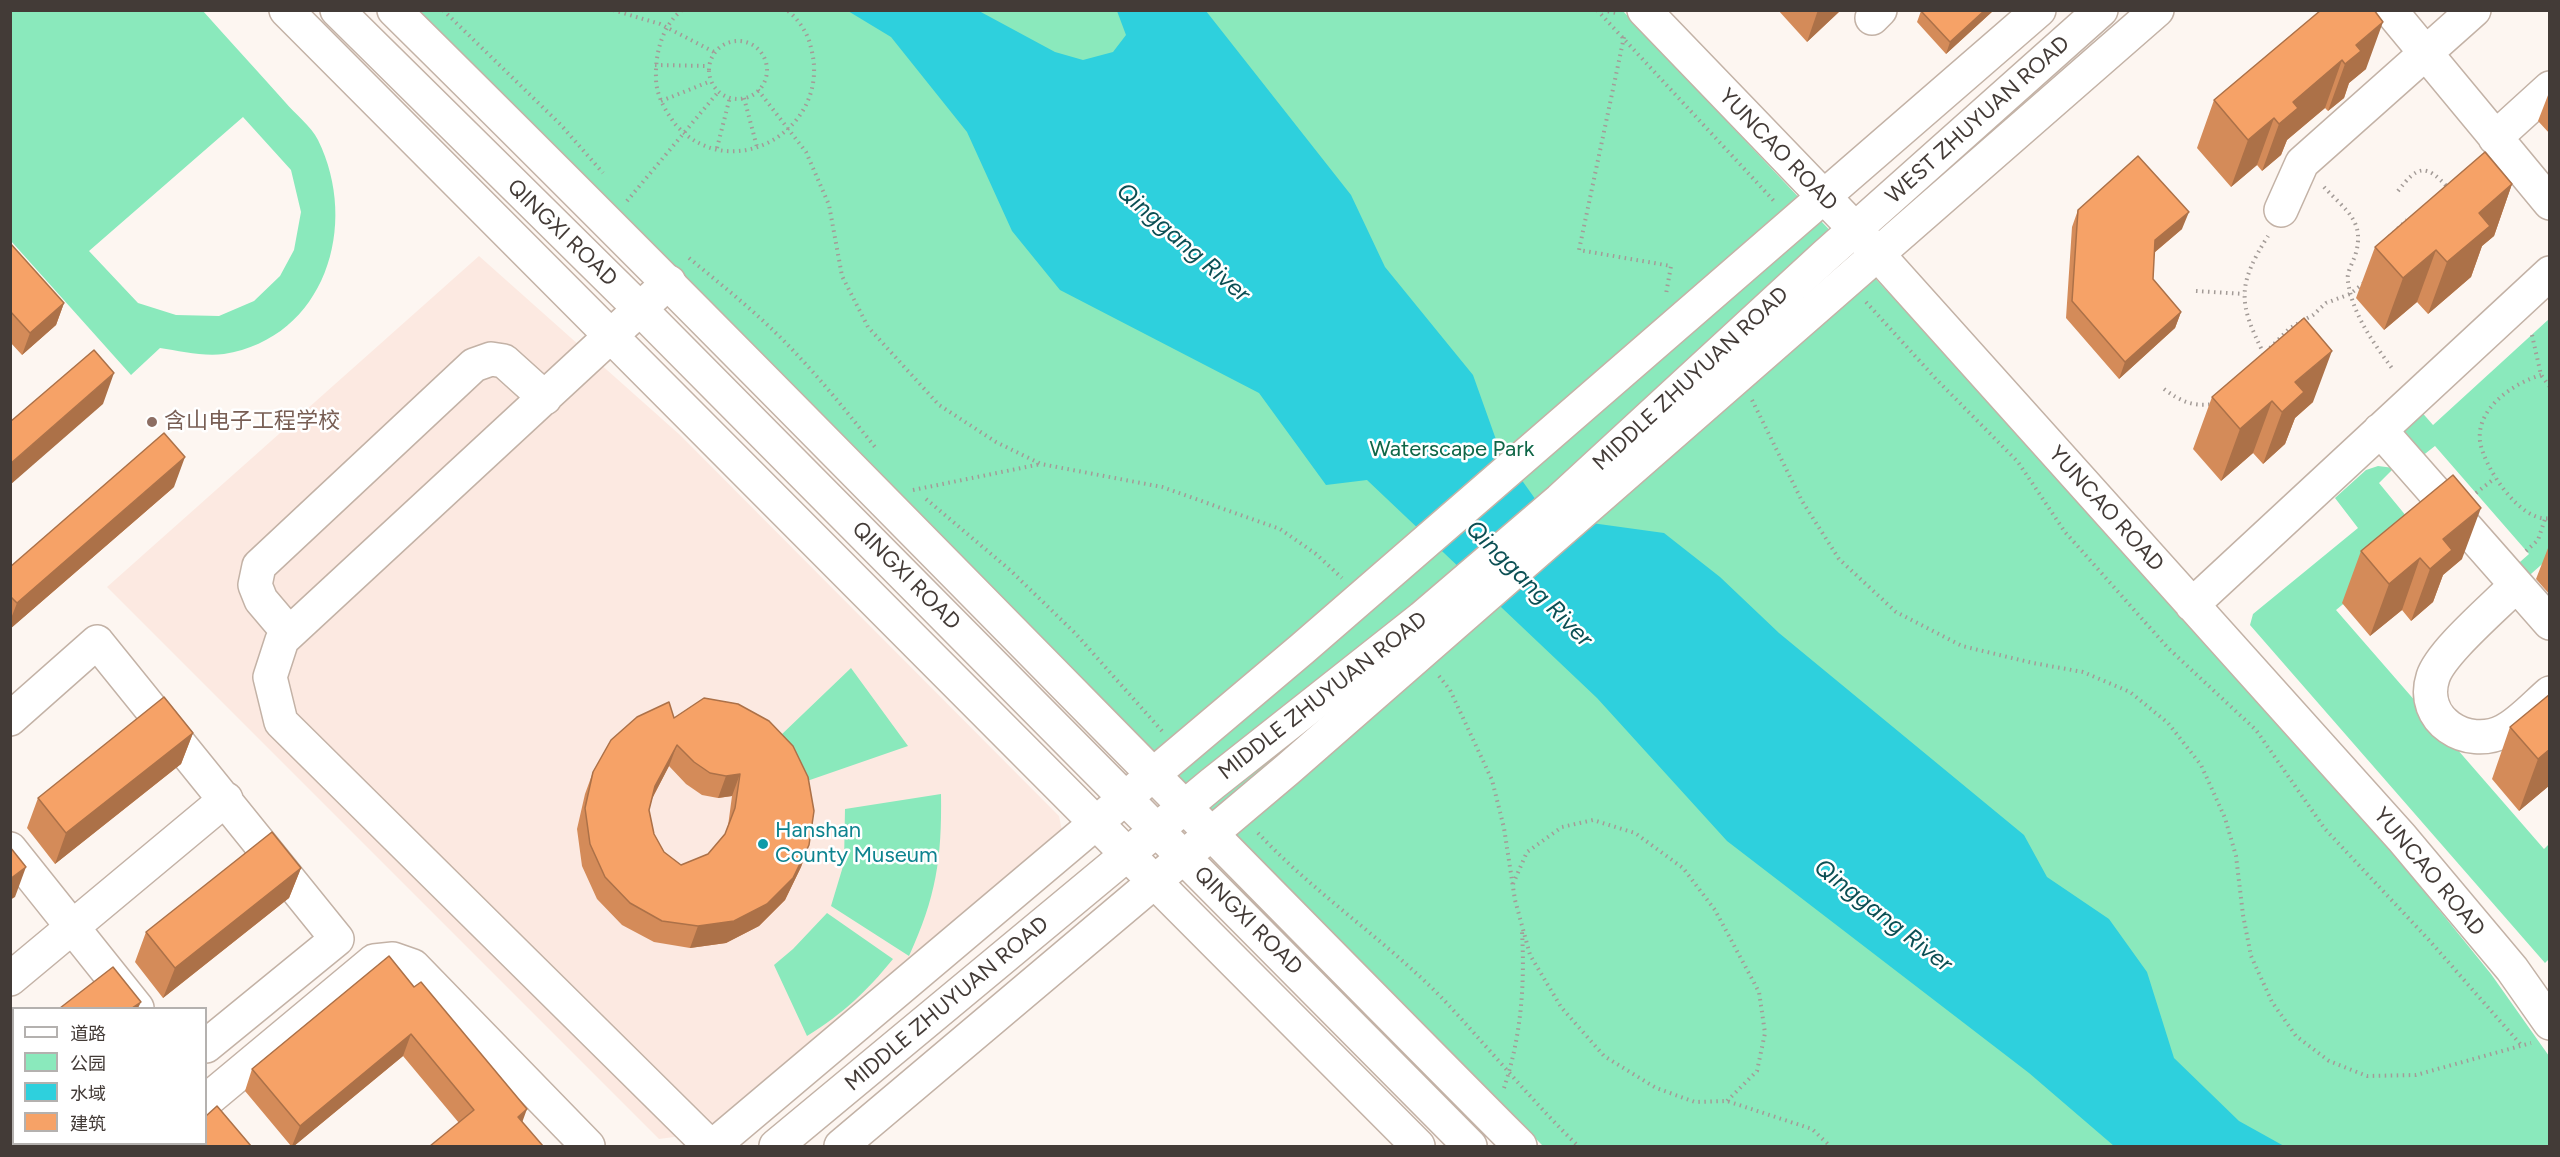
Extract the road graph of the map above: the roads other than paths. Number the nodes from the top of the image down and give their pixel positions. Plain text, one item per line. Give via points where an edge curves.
1 (286, 10) edge
2 (337, 10) edge
3 (394, 10) edge
4 (2039, 10) edge
5 (2101, 10) edge
6 (2157, 10) edge
7 (2390, 10) edge
8 (2474, 10) edge
9 (1630, 17) edge
10 (2426, 54) junction
11 (2550, 88) edge
12 (2495, 138) junction
13 (1824, 197) junction
14 (2550, 203) edge
15 (2281, 210) road end
16 (1855, 229) junction
17 (1878, 255) junction
18 (2550, 273) edge
19 (669, 282) junction
20 (641, 310) junction
21 (611, 337) junction
22 (545, 398) junction
23 (2380, 430) junction
24 (2510, 578) junction
25 (2192, 605) junction
26 (2550, 623) edge
27 (290, 633) junction
28 (2550, 693) edge
29 (10, 719) edge
30 (1152, 775) junction
31 (1126, 798) junction
32 (226, 799) junction
33 (1184, 808) junction
34 (1096, 823) junction
35 (1157, 830) junction
36 (1210, 835) junction
37 (10, 849) edge
38 (1127, 855) junction
39 (1184, 856) junction
40 (1155, 882) junction
41 (72, 927) junction
42 (10, 979) edge
43 (136, 1007) edge
44 (2545, 1032) edge
45 (207, 1045) edge
46 (207, 1100) edge
47 (588, 1146) edge
48 (711, 1146) edge
49 (776, 1146) edge
50 (841, 1146) edge
51 (1418, 1146) edge
52 (1470, 1146) edge
53 (1520, 1146) edge

1 - 21 street
2 - 20 street, QINGXI ROAD
3 - 19 street, QINGXI ROAD via 622,208
4 - 13 street
5 - 16 street, WEST ZHUYUAN ROAD
6 - 17 street
7 - 10 street
8 - 10 street
9 - 13 street, YUNCAO ROAD
10 - 12 street
10 - 15 street via 2302,163
11 - 12 street
12 - 14 street
13 - 16 street, YUNCAO ROAD
13 - 30 street
16 - 17 street, YUNCAO ROAD
16 - 33 street, MIDDLE ZHUYUAN ROAD via 1560,500 1422,618
17 - 25 street, YUNCAO ROAD
17 - 36 street
18 - 23 street
19 - 20 street
19 - 30 street, QINGXI ROAD via 895,490
20 - 21 street
20 - 31 street, QINGXI ROAD
21 - 22 street
21 - 34 street
22 - 27 street
22 - 27 street via 504,361 491,359 474,365 259,566 255,585 261,600
23 - 24 street
23 - 25 street
24 - 26 street
24 - 28 street via 2441,660 2430,696 2439,719 2458,734 2486,737 2505,731
25 - 44 street, YUNCAO ROAD via 2402,838 2512,969
27 - 48 street via 282,640 270,677 281,722
29 - 32 street via 97,642
30 - 31 street
30 - 33 street, QINGXI ROAD
31 - 34 street
31 - 35 street, QINGXI ROAD
32 - 41 street
32 - 45 street via 337,939
33 - 35 street, MIDDLE ZHUYUAN ROAD
33 - 36 street, QINGXI ROAD
34 - 38 street
34 - 48 street
35 - 38 street, MIDDLE ZHUYUAN ROAD
35 - 39 street, QINGXI ROAD
36 - 39 street
36 - 53 street, QINGXI ROAD
37 - 41 street
38 - 40 street
38 - 49 street, MIDDLE ZHUYUAN ROAD
39 - 40 street
39 - 52 street, QINGXI ROAD
40 - 50 street
40 - 51 street
41 - 42 street
41 - 43 street
46 - 47 street via 374,961 393,959 413,966

